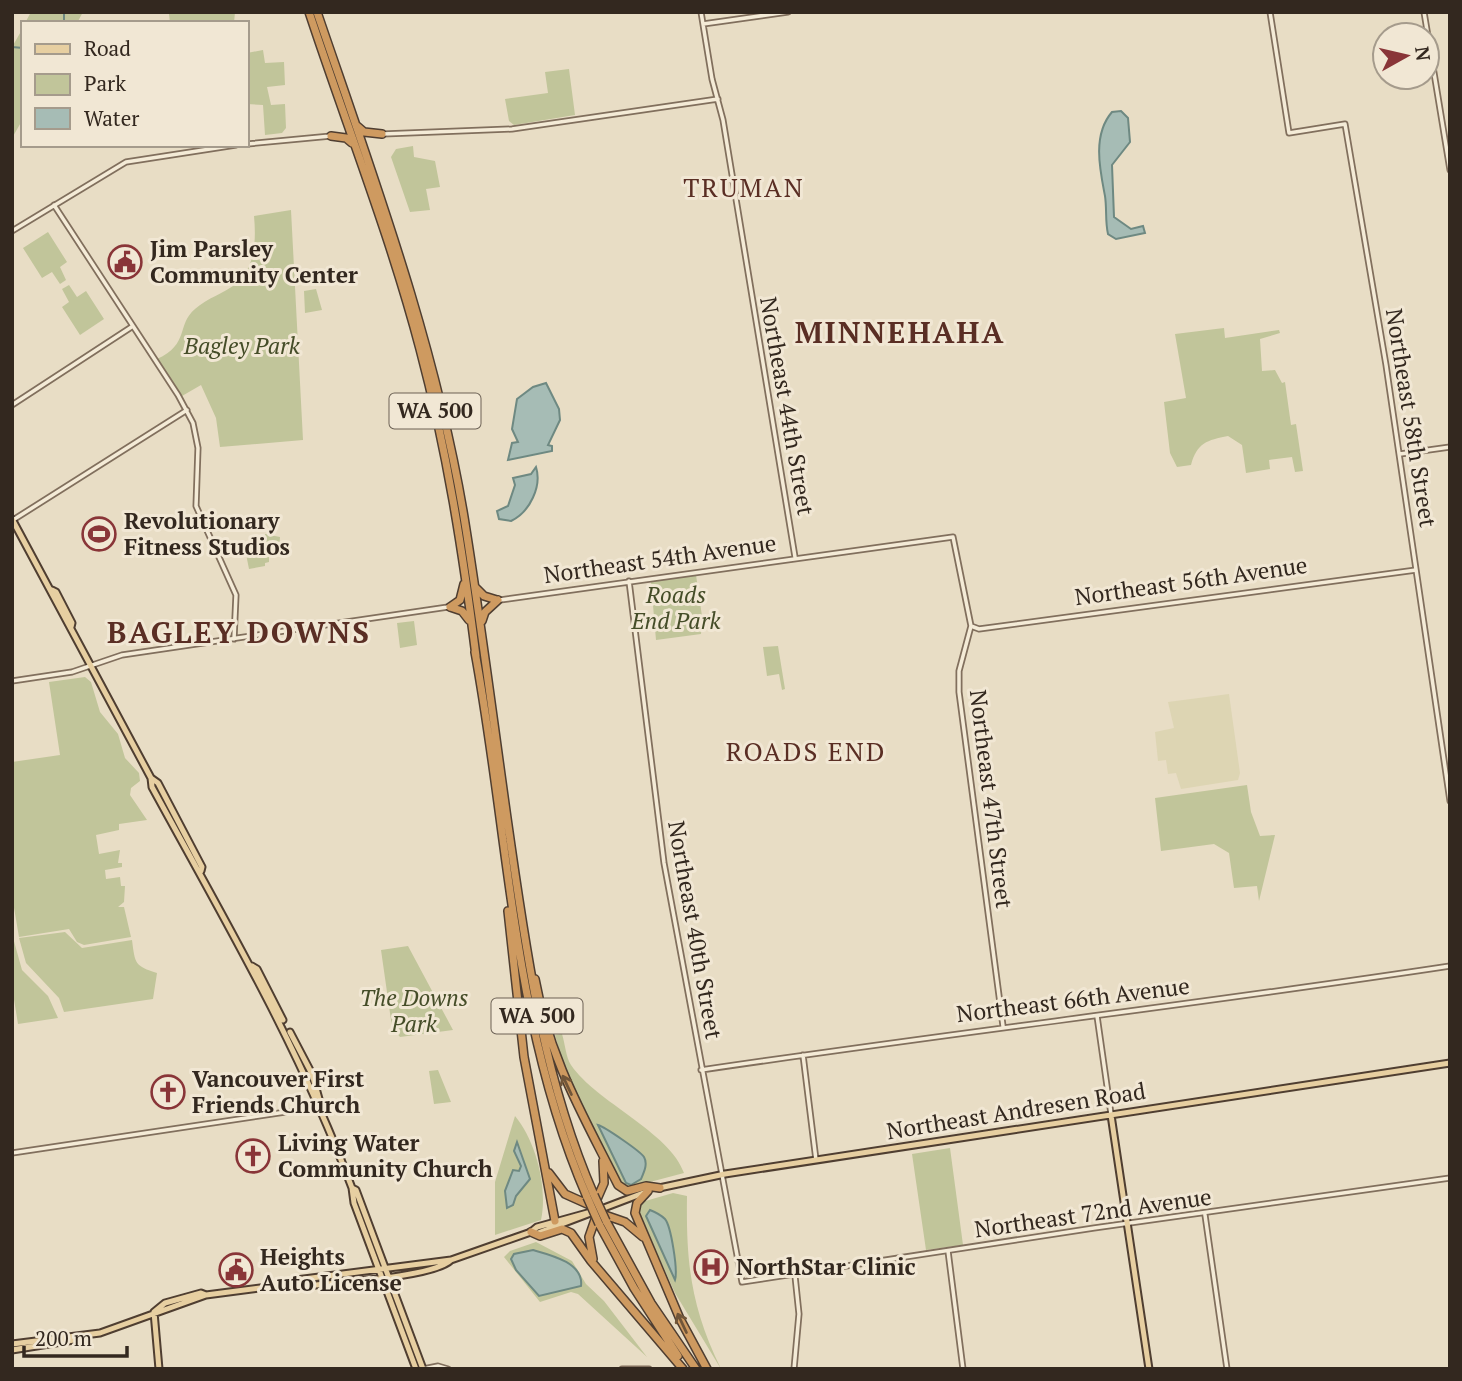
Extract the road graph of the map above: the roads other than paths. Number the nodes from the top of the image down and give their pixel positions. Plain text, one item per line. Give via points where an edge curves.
1 (309, 12) edge
2 (317, 12) edge
3 (701, 12) edge
4 (788, 12) edge
5 (1270, 12) edge
6 (1424, 12) edge
7 (703, 24) junction
8 (718, 99) junction
9 (344, 116) junction
10 (355, 123) junction
11 (382, 134) junction
12 (331, 136) junction
13 (248, 144) edge
14 (223, 147) edge
15 (356, 149) junction
16 (365, 152) junction
17 (1450, 170) edge
18 (54, 205) junction
19 (12, 231) edge
20 (133, 326) junction
21 (12, 405) edge
22 (187, 410) junction
23 (1450, 447) edge
24 (1399, 454) junction
25 (13, 520) edge
26 (953, 537) joint
27 (461, 549) junction
28 (794, 557) junction
29 (1416, 570) junction
30 (629, 581) junction
31 (474, 584) junction
32 (498, 600) junction
33 (450, 607) junction
34 (971, 626) junction
35 (234, 639) junction
36 (480, 655) junction
37 (92, 665) junction
38 (12, 681) edge
39 (1450, 801) edge
40 (509, 830) junction
41 (504, 847) junction
42 (1450, 966) edge
43 (1097, 1016) junction
44 (1003, 1026) junction
45 (803, 1055) junction
46 (1450, 1063) edge
47 (701, 1070) junction
48 (321, 1107) junction
49 (1111, 1115) junction
50 (12, 1153) edge
51 (601, 1153) junction
52 (817, 1160) junction
53 (544, 1163) junction
54 (720, 1174) junction
55 (1450, 1178) edge
56 (660, 1188) junction
57 (648, 1191) junction
58 (590, 1196) junction
59 (595, 1210) junction
60 (1205, 1214) junction
61 (555, 1221) junction
62 (603, 1223) junction
63 (1127, 1224) junction
64 (531, 1232) junction
65 (648, 1242) junction
66 (948, 1251) junction
67 (451, 1260) junction
68 (383, 1270) junction
69 (601, 1272) junction
70 (338, 1275) junction
71 (795, 1276) junction
72 (385, 1277) junction
73 (742, 1282) joint
74 (324, 1284) junction
75 (294, 1286) junction
76 (153, 1312) junction
77 (84, 1336) junction
78 (12, 1344) edge
79 (12, 1350) edge
80 (159, 1369) edge
81 (416, 1369) edge
82 (423, 1369) edge
83 (448, 1369) edge
84 (622, 1369) edge
85 (649, 1369) edge
86 (685, 1369) edge
87 (696, 1369) edge
88 (707, 1369) edge
89 (794, 1369) edge
90 (963, 1369) edge
91 (1149, 1369) edge
92 (1227, 1369) edge

1 - 9 highway, WA 500
2 - 10 highway, WA 500
3 - 7 street, Northeast 44th Street
4 - 7 street
5 - 24 street, Northeast 58th Street via 1289,133 1345,124
6 - 17 street
7 - 8 street, Northeast 44th Street
8 - 11 street via 507,129
8 - 28 street, Northeast 44th Street
9 - 12 highway via 341,129
9 - 15 highway, WA 500
10 - 11 highway via 364,132
10 - 16 highway, WA 500
11 - 16 highway via 369,140
12 - 13 street
12 - 15 highway via 346,138
14 - 18 street via 126,162
15 - 27 highway, WA 500 via 422,356
16 - 31 highway, WA 500 via 435,379
18 - 19 street
18 - 20 street
20 - 21 street
20 - 22 street
22 - 25 street
22 - 35 street via 198,448 196,506 236,595
23 - 24 street
24 - 29 street, Northeast 58th Street
25 - 37 main road
26 - 28 street, Northeast 54th Avenue
26 - 34 street, Northeast 47th Street
27 - 33 highway via 464,592
27 - 36 highway, WA 500
28 - 30 street, Northeast 54th Avenue
29 - 34 street, Northeast 56th Avenue via 979,629
29 - 39 street, Northeast 58th Street
30 - 32 street, Northeast 54th Avenue
30 - 47 street, Northeast 40th Street via 664,863
31 - 32 highway via 484,596
31 - 36 highway, WA 500
32 - 36 highway via 482,616
33 - 35 street
33 - 36 highway via 468,617
34 - 44 street, Northeast 47th Street via 959,668 959,692
35 - 37 street via 122,655
36 - 40 highway, WA 500
36 - 41 highway, WA 500
37 - 38 street
37 - 48 main road via 202,867
51 -> 40 highway via 561,1072 545,1026
40 - 58 highway, WA 500 via 541,1035
41 - 53 highway via 521,1036
41 - 58 highway, WA 500 via 538,1055 562,1133
42 - 43 street, Northeast 66th Avenue
43 - 44 street, Northeast 66th Avenue
43 - 49 street
44 - 45 street, Northeast 66th Avenue
45 - 47 street, Northeast 66th Avenue
45 - 52 street
46 - 49 main road, Northeast Andresen Road
47 - 54 street, Northeast 40th Street
48 - 50 street
48 - 68 main road
49 - 52 main road, Northeast Andresen Road
49 - 63 main road
51 - 56 highway via 622,1190
51 - 59 highway via 604,1183
52 - 54 main road, Northeast Andresen Road
53 - 59 highway via 560,1189
53 - 61 highway
54 - 56 main road, Northeast Andresen Road
54 - 73 street, Northeast 40th Street
55 - 60 street, Northeast 72nd Avenue
56 - 57 main road, Northeast Andresen Road
57 - 59 main road, Northeast Andresen Road
57 - 65 highway via 635,1211
58 - 62 highway, WA 500, bridge
59 - 61 main road, Northeast Andresen Road
59 - 64 main road, Northeast Andresen Road via 539,1233
59 - 65 highway via 625,1222
59 - 69 highway via 589,1243
60 - 63 street, Northeast 72nd Avenue
60 - 92 street
61 - 64 main road, Northeast Andresen Road
62 - 86 highway, WA 500 via 634,1288
62 - 87 highway, WA 500
63 - 66 street, Northeast 72nd Avenue
63 - 91 main road
64 - 67 main road, Northeast Andresen Road
64 - 69 highway via 540,1236 569,1230
88 -> 65 highway
66 - 71 street, Northeast 72nd Avenue
66 - 90 street
67 - 68 main road, Northeast Andresen Road
67 - 72 main road, Northeast Andresen Road via 442,1266
68 - 70 main road, Northeast Andresen Road
68 - 72 main road
69 - 86 highway
70 - 74 main road
70 - 75 main road, Northeast Andresen Road via 296,1280
71 - 73 street, Northeast 72nd Avenue
71 - 89 street via 799,1314
72 - 74 main road, Northeast Andresen Road
72 - 81 main road
72 - 82 main road
74 - 75 main road, Northeast Andresen Road
75 - 76 main road, Northeast Andresen Road via 201,1293 176,1299
76 - 77 main road, Northeast Andresen Road via 121,1327
76 - 80 main road
77 - 78 main road, Northeast Andresen Road
77 - 79 main road, Northeast Andresen Road
82 - 83 street
84 - 85 street

